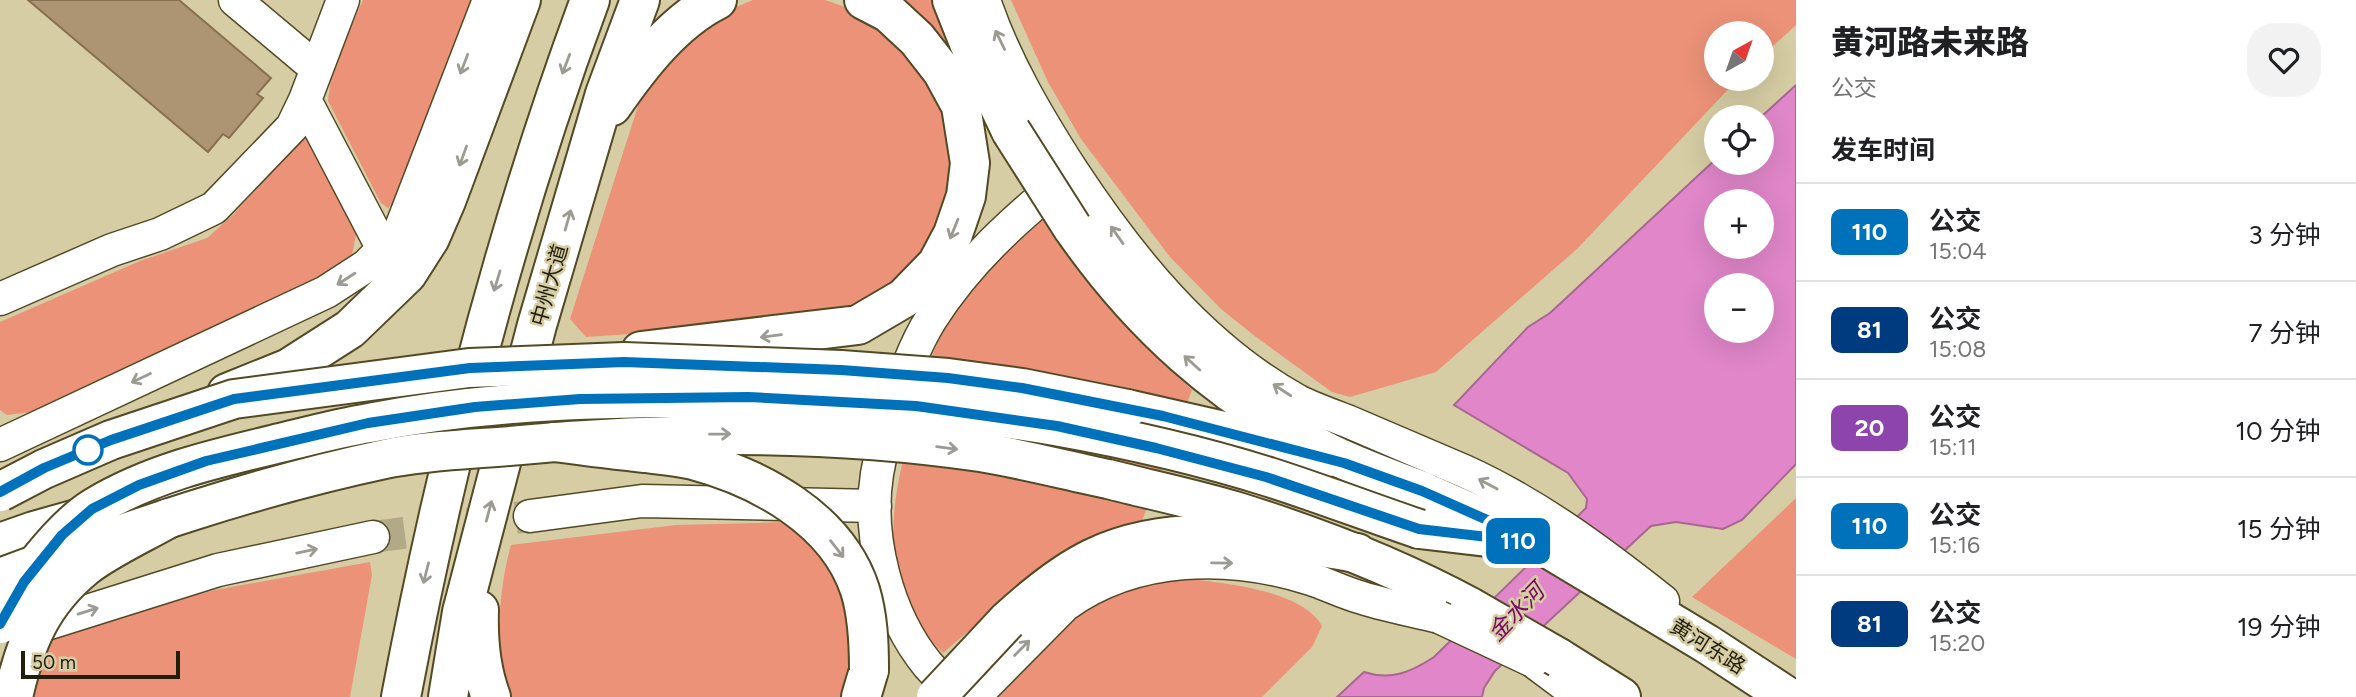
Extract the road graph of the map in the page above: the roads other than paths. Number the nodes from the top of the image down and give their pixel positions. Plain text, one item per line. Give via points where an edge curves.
1 (235, 0) edge
2 (343, 0) edge
3 (489, 0) edge
4 (521, 0) edge
5 (590, 0) edge
6 (640, 0) edge
7 (717, 0) edge
8 (864, 0) edge
9 (952, 0) edge
10 (984, 0) edge
11 (316, 68) junction
12 (305, 100) junction
13 (593, 134) junction
14 (1073, 172) junction
15 (383, 249) junction
16 (0, 299) edge
17 (538, 365) junction
18 (111, 440) junction
19 (554, 442) junction
20 (0, 444) edge
21 (388, 458) junction
22 (1422, 491) junction
23 (0, 492) edge
24 (876, 506) junction
25 (530, 516) tunnel mouth
26 (169, 518) junction
27 (1544, 530) junction
28 (373, 537) tunnel mouth
29 (0, 543) edge
30 (480, 547) junction
31 (1357, 553) junction
32 (0, 578) edge
33 (1455, 612) junction
34 (0, 624) edge
35 (0, 640) edge
36 (1546, 660) junction
37 (865, 683) edge
38 (401, 694) edge
39 (12, 697) edge
40 (448, 697) edge
41 (491, 697) edge
42 (936, 697) edge
43 (964, 697) edge
44 (974, 697) edge
45 (1581, 697) edge
46 (1621, 697) edge
47 (1788, 697) edge

1 - 11 street
2 - 11 street
3 -> 15 street via 399,233
4 -> 18 main road, bridge via 446,201 407,274 350,328 289,368
5 -> 38 main road via 490,304 424,577
6 - 13 main road, 中州大道
7 - 13 main road via 665,40
8 -> 17 main road, bridge via 889,13 917,39 961,106 970,163 966,196 937,264 904,298 858,325
22 -> 9 main road, bridge via 1325,451 1287,429 1209,378 1137,310 1101,269 1011,131
14 -> 10 street via 1032,106
11 - 12 street
12 - 15 street
12 - 16 street via 292,127 214,208
30 -> 13 main road, 中州大道 via 537,325
14 - 24 street via 989,244 930,320 902,381 886,434
27 -> 14 street via 1466,472 1299,401 1257,373 1206,334 1132,257
15 -> 20 street via 326,292
17 - 18 main road, bridge via 470,368 234,399
17 - 22 main road, bridge via 624,362 841,370 1022,388 1237,434 1344,463
18 - 23 main road, bridge
19 - 21 main road, bridge
19 -> 31 main road, bridge via 773,433 983,453 1235,511
19 -> 37 main road, bridge via 690,459 777,494 821,528 847,561 860,590 869,633
21 - 26 main road, bridge
21 - 29 main road, bridge via 318,452
22 - 27 main road, 黄河东路
24 - 25 street via 642,501
24 - 43 street via 878,544 902,624 929,666
26 - 32 main road, bridge
26 - 39 main road, bridge via 86,566 60,593 37,621 21,658
27 - 34 main road, bridge via 1419,529 1266,477 1057,426 902,405 749,397 580,399 475,407 368,423 206,461 139,485 92,509 62,535 24,582
27 - 47 main road, 黄河东路
35 -> 28 street via 218,570
30 - 40 main road, 中州大道
30 - 41 main road via 478,645
31 - 33 main road via 1423,582
31 - 42 main road, bridge via 1247,536 1173,535 1122,546 1091,559 1033,597
33 - 36 main road, bridge
44 -> 33 street via 1065,606 1133,570 1181,562 1245,563 1356,596
36 - 45 street
36 - 46 main road

